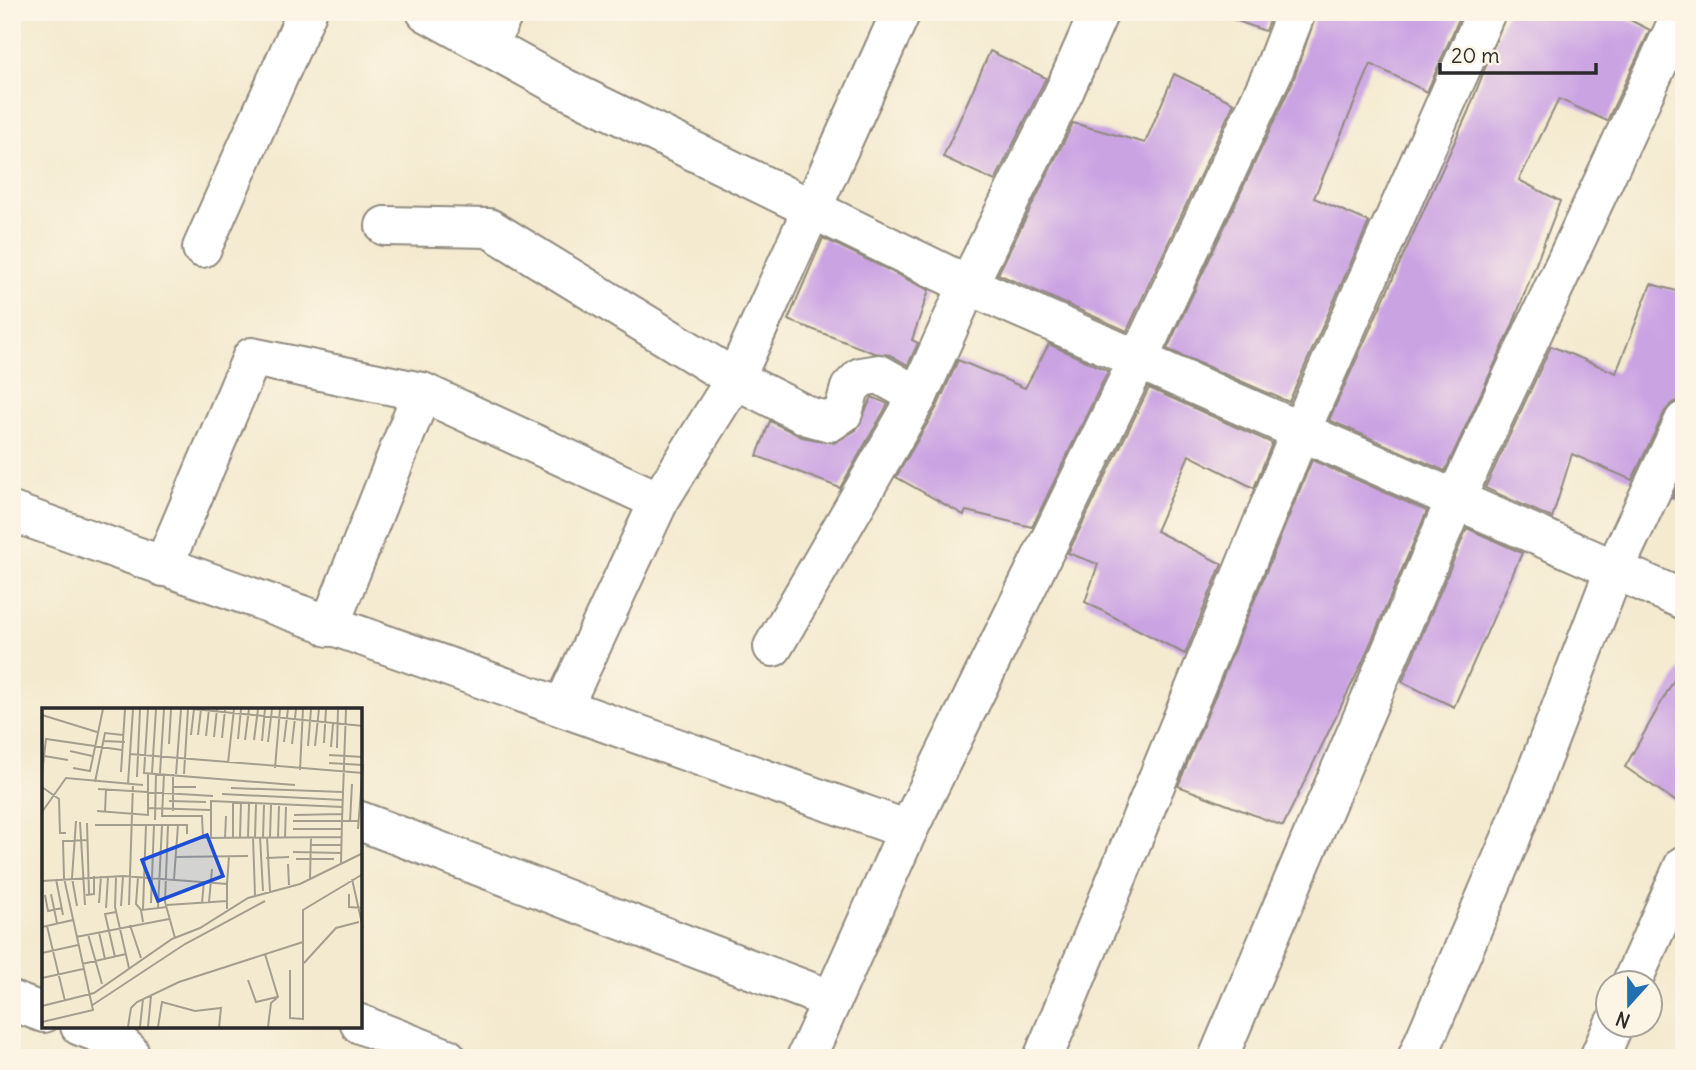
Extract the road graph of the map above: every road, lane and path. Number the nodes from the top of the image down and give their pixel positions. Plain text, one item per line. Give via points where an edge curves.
1 (307, 12) edge
2 (426, 12) edge
3 (504, 12) edge
4 (901, 12) edge
5 (1099, 12) edge
6 (1296, 12) edge
7 (1486, 12) edge
8 (1682, 12) edge
9 (488, 46) junction
10 (814, 210) junction
11 (385, 226) dead end
12 (202, 248) dead end
13 (968, 285) junction
14 (1139, 358) junction
15 (734, 379) junction
16 (422, 392) junction
17 (918, 396) junction
18 (1684, 421) edge
19 (1301, 430) junction
20 (1456, 499) junction
21 (659, 501) junction
22 (12, 512) edge
23 (163, 567) junction
24 (1615, 568) junction
25 (1684, 600) edge
26 (329, 627) junction
27 (773, 647) dead end
28 (563, 706) junction
29 (362, 822) edge
30 (908, 830) junction
31 (1684, 865) edge
32 (1638, 968) edge
33 (832, 1000) junction
34 (12, 1001) edge
35 (42, 1012) edge
36 (362, 1025) edge
37 (85, 1028) edge
38 (1608, 1038) edge
39 (130, 1058) edge
40 (447, 1058) edge
41 (806, 1058) edge
42 (1043, 1058) edge
43 (1218, 1058) edge
44 (1417, 1058) edge
45 (1599, 1058) edge

1 - 12 street
2 - 9 street
3 - 9 street
4 - 10 street
5 - 13 street
6 - 14 street via 1273,72
7 - 19 street
8 - 20 street
9 - 10 street
10 - 13 street
10 - 15 street
11 - 15 street via 489,228
13 - 14 street
13 - 17 street
14 - 19 street
14 - 30 street
15 - 17 street via 808,416 830,422 843,413 849,388 861,377 879,374
15 - 21 street
16 - 21 street
16 - 23 street via 252,357
16 - 26 street
17 - 27 street
18 - 24 street
19 - 20 street
19 - 42 street
20 - 24 street
20 - 43 street
21 - 28 street
22 - 23 street
23 - 26 street
24 - 25 street
24 - 44 street via 1511,838
26 - 28 street
28 - 30 street
29 - 33 street
30 - 33 street
31 - 32 street
33 - 41 street
34 - 35 street
36 - 40 street
37 - 39 street via 115,1040
38 - 45 street

